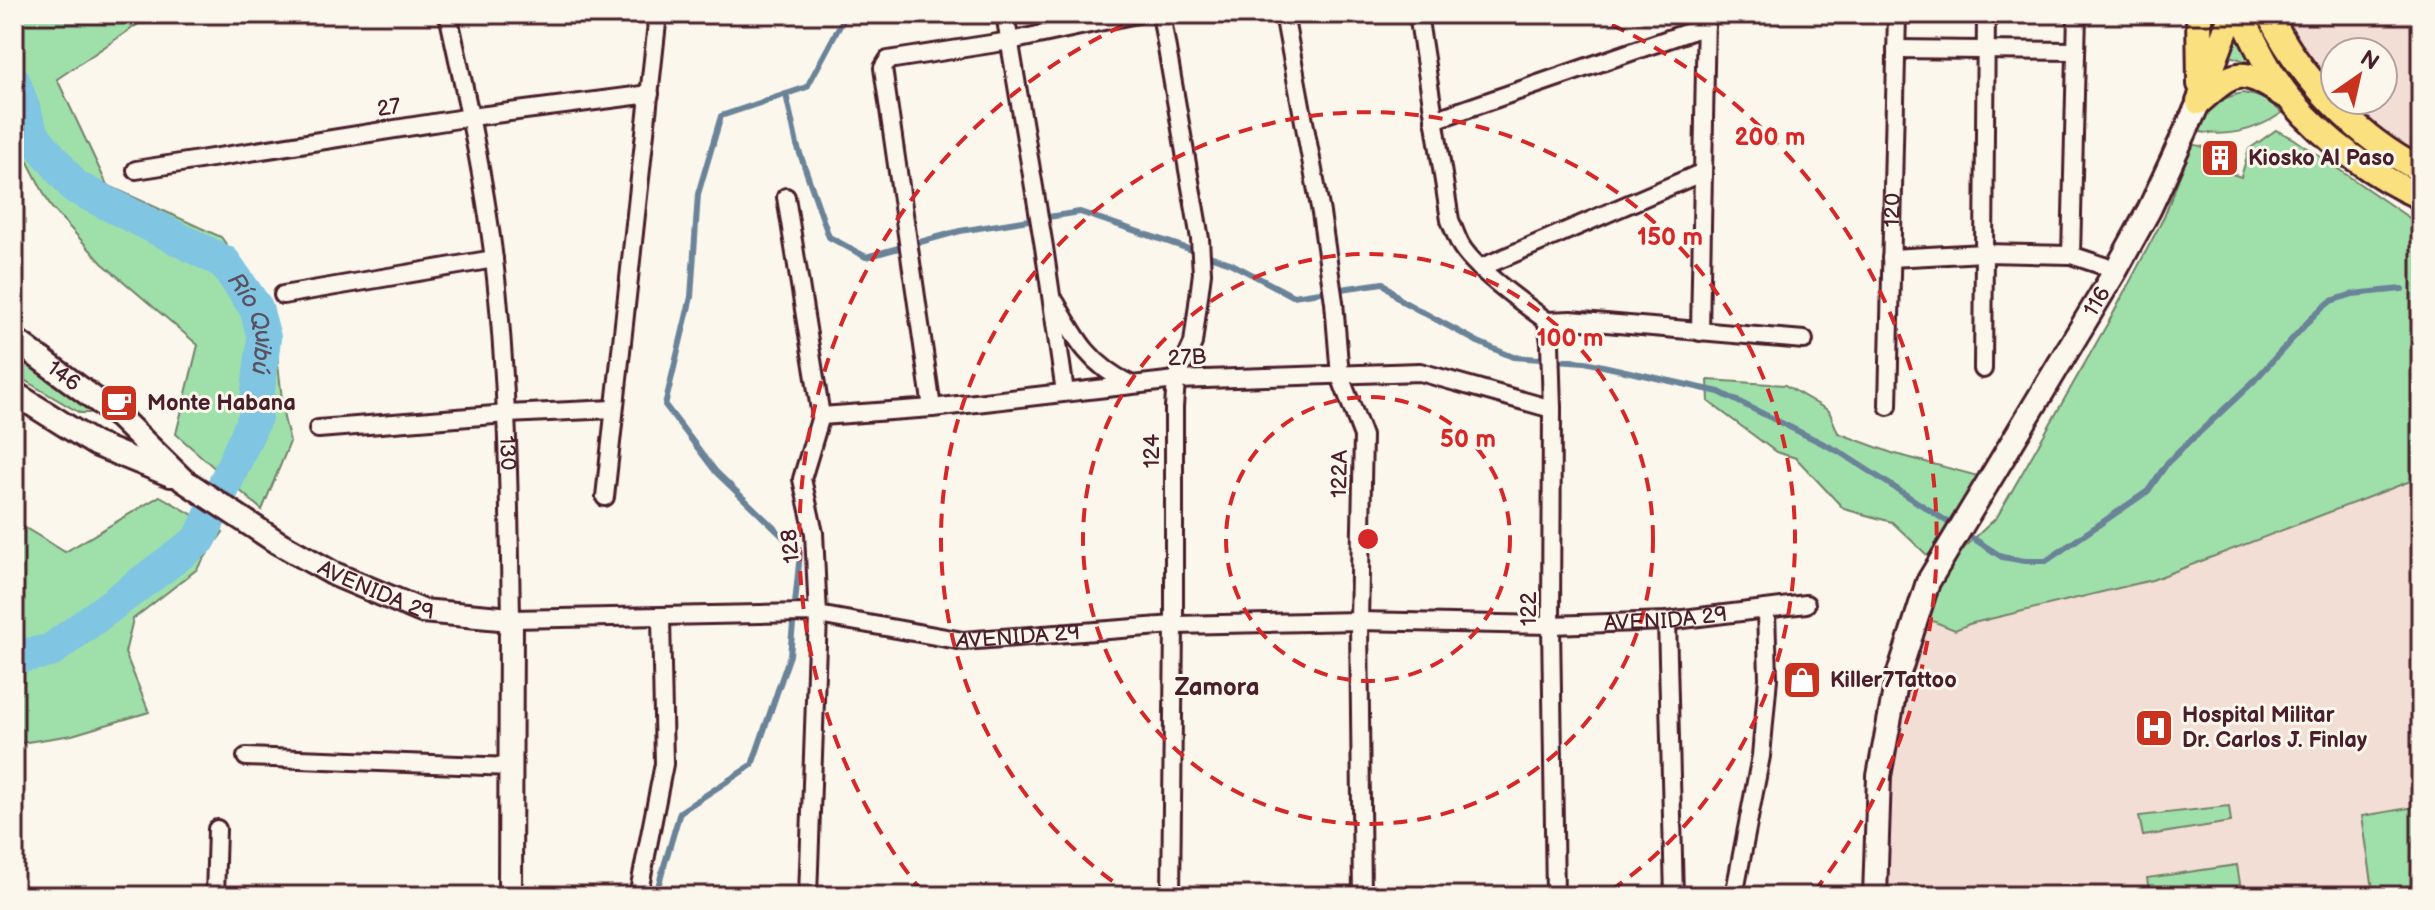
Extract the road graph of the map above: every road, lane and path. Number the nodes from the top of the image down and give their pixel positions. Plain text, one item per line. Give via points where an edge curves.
1 (448, 14) edge
2 (658, 14) edge
3 (1005, 14) edge
4 (1137, 14) edge
5 (1161, 14) edge
6 (1284, 14) edge
7 (1418, 14) edge
8 (1897, 14) edge
9 (1986, 14) edge
10 (2077, 14) edge
11 (2200, 14) edge
12 (2269, 14) edge
13 (2234, 17) edge
14 (1706, 20) edge
15 (1010, 41) junction
16 (1896, 49) junction
17 (1986, 50) junction
18 (2076, 51) junction
19 (650, 94) junction
20 (2290, 99) junction
21 (2199, 102) junction
22 (471, 117) junction
23 (1434, 120) junction
24 (136, 170) dead end
25 (2421, 170) edge
26 (1703, 172) junction
27 (786, 197) dead end
28 (2421, 197) edge
29 (1984, 253) junction
30 (2071, 255) junction
31 (1891, 258) junction
32 (494, 259) junction
33 (1480, 268) junction
34 (2116, 270) junction
35 (1051, 294) junction
36 (283, 295) dead end
37 (1547, 321) junction
38 (1700, 332) junction
39 (14, 339) edge
40 (1804, 340) dead end
41 (1983, 369) dead end
42 (1340, 376) junction
43 (1176, 380) junction
44 (1131, 385) junction
45 (1065, 392) junction
46 (14, 393) edge
47 (1888, 406) dead end
48 (932, 408) junction
49 (613, 409) junction
50 (1552, 409) junction
51 (507, 414) junction
52 (821, 416) junction
53 (318, 429) dead end
54 (183, 480) junction
55 (605, 497) dead end
56 (252, 525) joint
57 (1806, 604) dead end
58 (1766, 610) junction
59 (813, 614) junction
60 (661, 617) junction
61 (511, 619) junction
62 (1359, 621) junction
63 (1667, 621) junction
64 (1174, 625) junction
65 (1551, 625) junction
66 (246, 757) dead end
67 (512, 767) junction
68 (217, 829) dead end
69 (215, 896) edge
70 (510, 896) edge
71 (638, 896) edge
72 (808, 896) edge
73 (1171, 896) edge
74 (1362, 896) edge
75 (1555, 896) edge
76 (1674, 896) edge
77 (1734, 896) edge
78 (1875, 896) edge

1 - 22 street, 130
2 - 19 street
3 - 15 street
4 - 15 street
5 - 43 street, 124 via 1202,273 1193,343
6 - 42 street, 122A via 1321,213
7 - 23 street
8 - 16 street, 120
9 - 17 street
10 - 18 street
11 - 13 main road via 2220,27
11 - 21 main road
12 - 25 main road via 2302,70 2330,99 2369,135
13 - 20 main road
13 - 21 main road
14 - 23 street
14 - 26 street
15 - 35 street
15 - 48 street via 888,60 883,68
16 - 17 street
16 - 31 street, 120
17 - 18 street
17 - 29 street
18 - 30 street
19 - 22 street, 27
19 - 49 street
20 - 21 main road via 2257,78 2239,74
20 - 28 main road via 2362,164
21 - 34 street, 116
22 - 24 street, 27
22 - 32 street, 130
23 - 33 street via 1450,220 1461,246
26 - 33 street
26 - 38 street
27 - 52 street, 128
29 - 30 street
29 - 31 street
29 - 41 street
30 - 34 street
31 - 47 street, 120
32 - 36 street
32 - 51 street, 130
33 - 37 street
34 - 78 street, 116 via 1928,582 1897,679 1879,776
35 - 44 street via 1080,346
35 - 45 street
37 - 38 street
37 - 50 street, 122
38 - 40 street
39 - 54 street, 146 via 119,417
42 - 43 street, 27B
42 - 50 street, 27B via 1420,372
42 - 62 street, 122A via 1363,436
43 - 44 street, 27B
43 - 64 street, 124
44 - 45 street, 27B
45 - 48 street, 27B
46 - 54 street, 146 via 95,444
48 - 52 street, 27B
49 - 51 street
49 - 55 street
50 - 65 street, 122
51 - 53 street
51 - 61 street, 130
52 - 59 street, 128 via 802,479 814,533
54 - 56 street, 146
56 - 61 street, AVENIDA 29 via 334,574 422,611
57 - 58 street, AVENIDA 29
58 - 63 street, AVENIDA 29
58 - 77 street via 1768,678 1761,756
59 - 60 street, AVENIDA 29
59 - 64 street, AVENIDA 29 via 963,641
59 - 72 street, 128
60 - 61 street, AVENIDA 29
60 - 71 street via 664,764
61 - 67 street, 130
62 - 64 street, AVENIDA 29
62 - 65 street, AVENIDA 29
62 - 74 street, 122A
63 - 65 street, AVENIDA 29
63 - 76 street
64 - 73 street, 124
65 - 75 street, 122
66 - 67 street
67 - 70 street, 130
68 - 69 street

